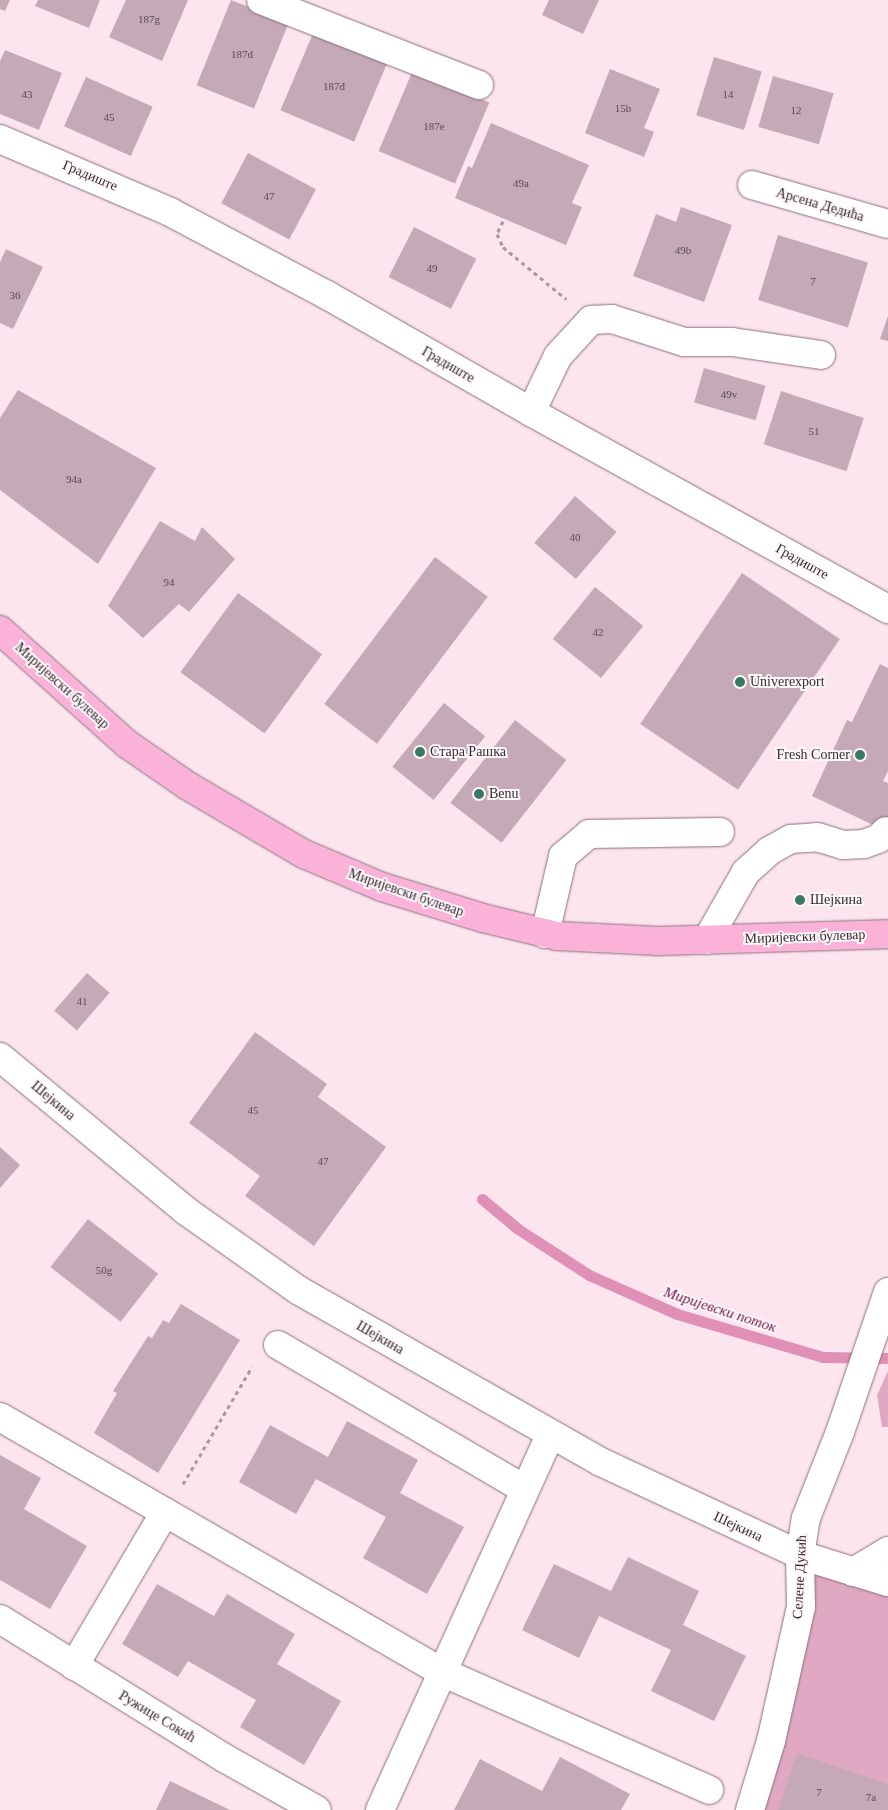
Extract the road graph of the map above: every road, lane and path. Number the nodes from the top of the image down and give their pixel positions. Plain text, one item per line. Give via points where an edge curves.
1 (261, 0) edge
2 (479, 85) dead end
3 (0, 139) edge
4 (752, 185) dead end
5 (503, 221) dead end
6 (888, 224) edge
7 (592, 320) junction
8 (820, 355) dead end
9 (531, 412) junction
10 (888, 609) edge
11 (0, 630) edge
12 (720, 832) dead end
13 (886, 832) dead end
14 (545, 934) junction
15 (888, 934) edge
16 (707, 940) junction
17 (0, 1057) edge
18 (888, 1292) edge
19 (267, 1352) joint
20 (0, 1417) edge
21 (550, 1435) junction
22 (191, 1472) dead end
23 (524, 1489) junction
24 (165, 1512) junction
25 (888, 1550) edge
26 (800, 1555) junction
27 (877, 1577) edge
28 (0, 1619) edge
29 (74, 1666) junction
30 (442, 1672) junction
31 (710, 1790) dead end
32 (318, 1810) edge
33 (380, 1810) edge
34 (750, 1810) edge

1 - 2 street
3 - 9 street, Градиште via 170,212 327,295
4 - 6 street, Арсена Дедића
5 - 7 path via 497,240 503,247
7 - 8 street via 612,319 684,342 732,342
7 - 9 street via 558,356
9 - 10 street, Градиште
11 - 14 main road, Миријевски булевар via 127,744 237,817 350,875 425,901
12 - 14 street via 589,834 562,856
13 - 16 street via 864,844 843,845 816,837 791,838 769,851 746,872
14 - 16 main road, Миријевски булевар via 658,941
15 - 16 main road, Миријевски булевар
17 - 21 street, Шејкина via 186,1211 251,1259 306,1295
18 - 26 street, Селене Дукић via 809,1507
19 - 22 path
19 - 23 street
20 - 24 street
21 - 23 street
21 - 26 street, Шејкина
23 - 30 street
24 - 29 street
24 - 30 street
25 - 27 street
26 - 27 street, Шејкина
26 - 34 street, Селене Дукић via 798,1626
28 - 29 street, Ружице Сокић
29 - 32 street, Ружице Сокић via 226,1759
30 - 31 street
30 - 33 street

